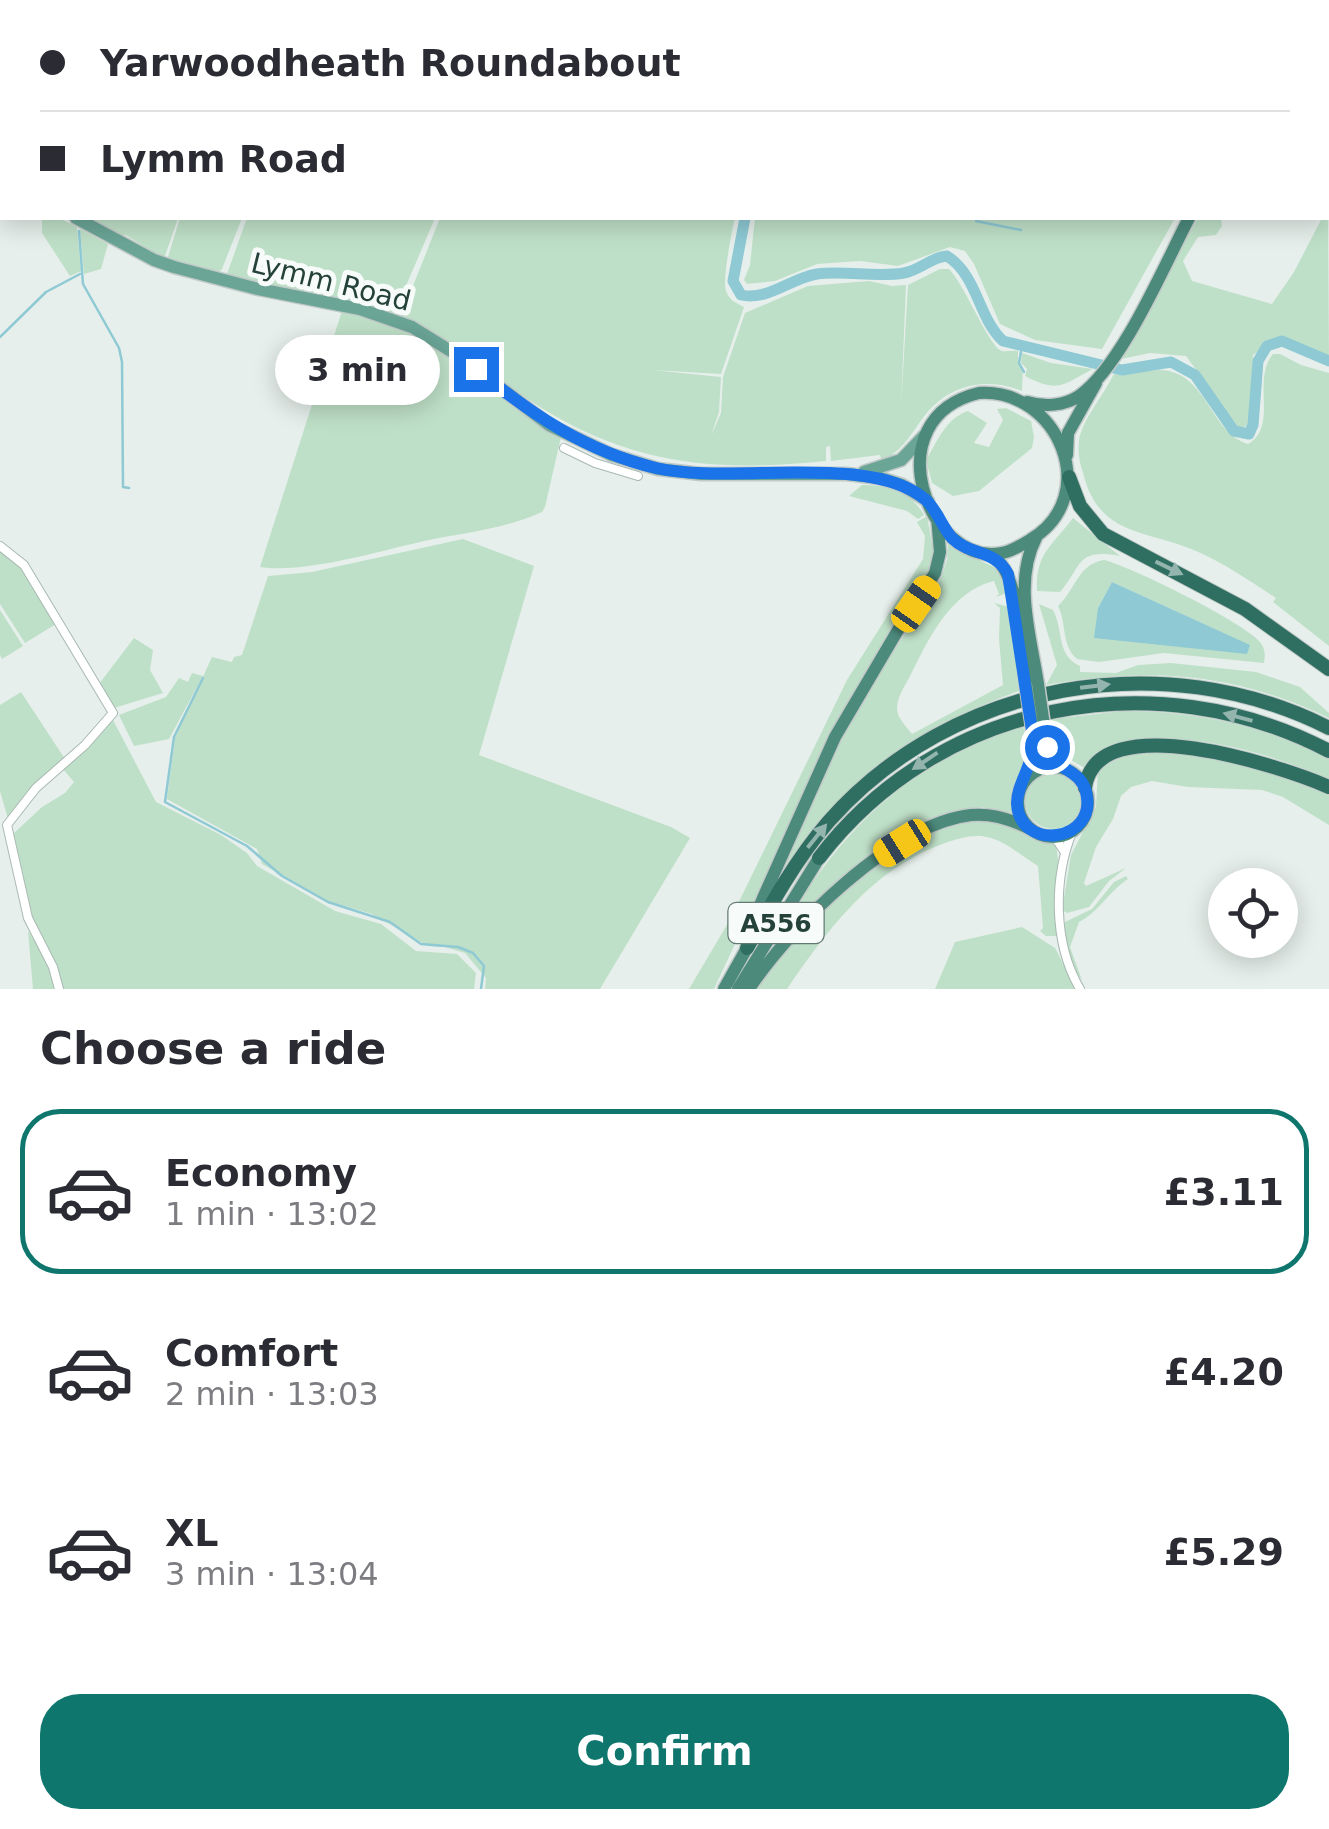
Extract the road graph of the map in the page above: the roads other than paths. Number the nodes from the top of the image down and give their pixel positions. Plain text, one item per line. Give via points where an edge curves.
1 (80, 220) edge
2 (1188, 220) edge
3 (1098, 379) junction
4 (1020, 400) junction
5 (924, 435) junction
6 (564, 448) dead end
7 (1067, 461) junction
8 (847, 474) junction
9 (638, 476) dead end
10 (1068, 478) junction
11 (928, 501) junction
12 (937, 517) junction
13 (1037, 536) junction
14 (0, 546) edge
15 (986, 553) junction
16 (1329, 669) edge
17 (1032, 685) junction
18 (1038, 726) junction
19 (1329, 728) edge
20 (1329, 752) edge
21 (1059, 767) junction
22 (1023, 782) junction
23 (1329, 787) edge
24 (1085, 788) junction
25 (1030, 829) junction
26 (1074, 830) junction
27 (1054, 836) junction
28 (1064, 851) junction
29 (819, 858) joint
30 (747, 948) junction
31 (59, 989) edge
32 (724, 989) edge
33 (738, 989) edge
34 (749, 989) edge
35 (1080, 989) edge

1 - 8 main road, Lymm Road via 174,267 412,327 549,425 612,456 701,474
2 - 3 highway
3 - 4 highway via 1053,406
3 - 7 highway via 1068,432
4 - 5 highway via 988,392 960,399
4 - 7 highway via 1044,418
5 - 8 main road, Lymm Road via 895,463
5 - 11 highway via 918,468
6 - 9 street
7 - 10 highway
8 - 11 main road, Lymm Road via 896,482
10 - 13 highway via 1063,506
10 -> 16 highway via 1102,534 1244,609
11 - 12 highway
12 - 15 highway via 954,539
12 - 30 highway via 935,574 835,737
13 - 15 highway via 1010,551
13 - 17 highway via 1024,588
14 - 31 street via 24,565 113,713 7,824 28,918
15 - 17 highway via 1000,560 1010,581
17 - 18 highway, bridge
18 - 21 highway
18 - 22 highway
30 -> 19 highway via 808,848 850,800 893,763 992,710 1062,690 1155,682 1233,693
20 -> 29 highway via 1270,726 1195,708 1118,705 1040,715 984,730 928,758 872,800
21 - 22 highway via 1038,770
21 - 24 highway
22 - 25 highway via 1017,802
23 - 24 highway via 1258,760 1159,747 1104,757 1090,770
24 - 26 highway via 1088,808
25 - 27 highway
25 - 34 highway, A556 via 994,816 968,816 902,843 824,901
26 - 27 highway
26 - 28 street
27 - 28 street
28 - 35 street via 1060,932
29 - 33 highway, A556
30 - 32 highway, A556

